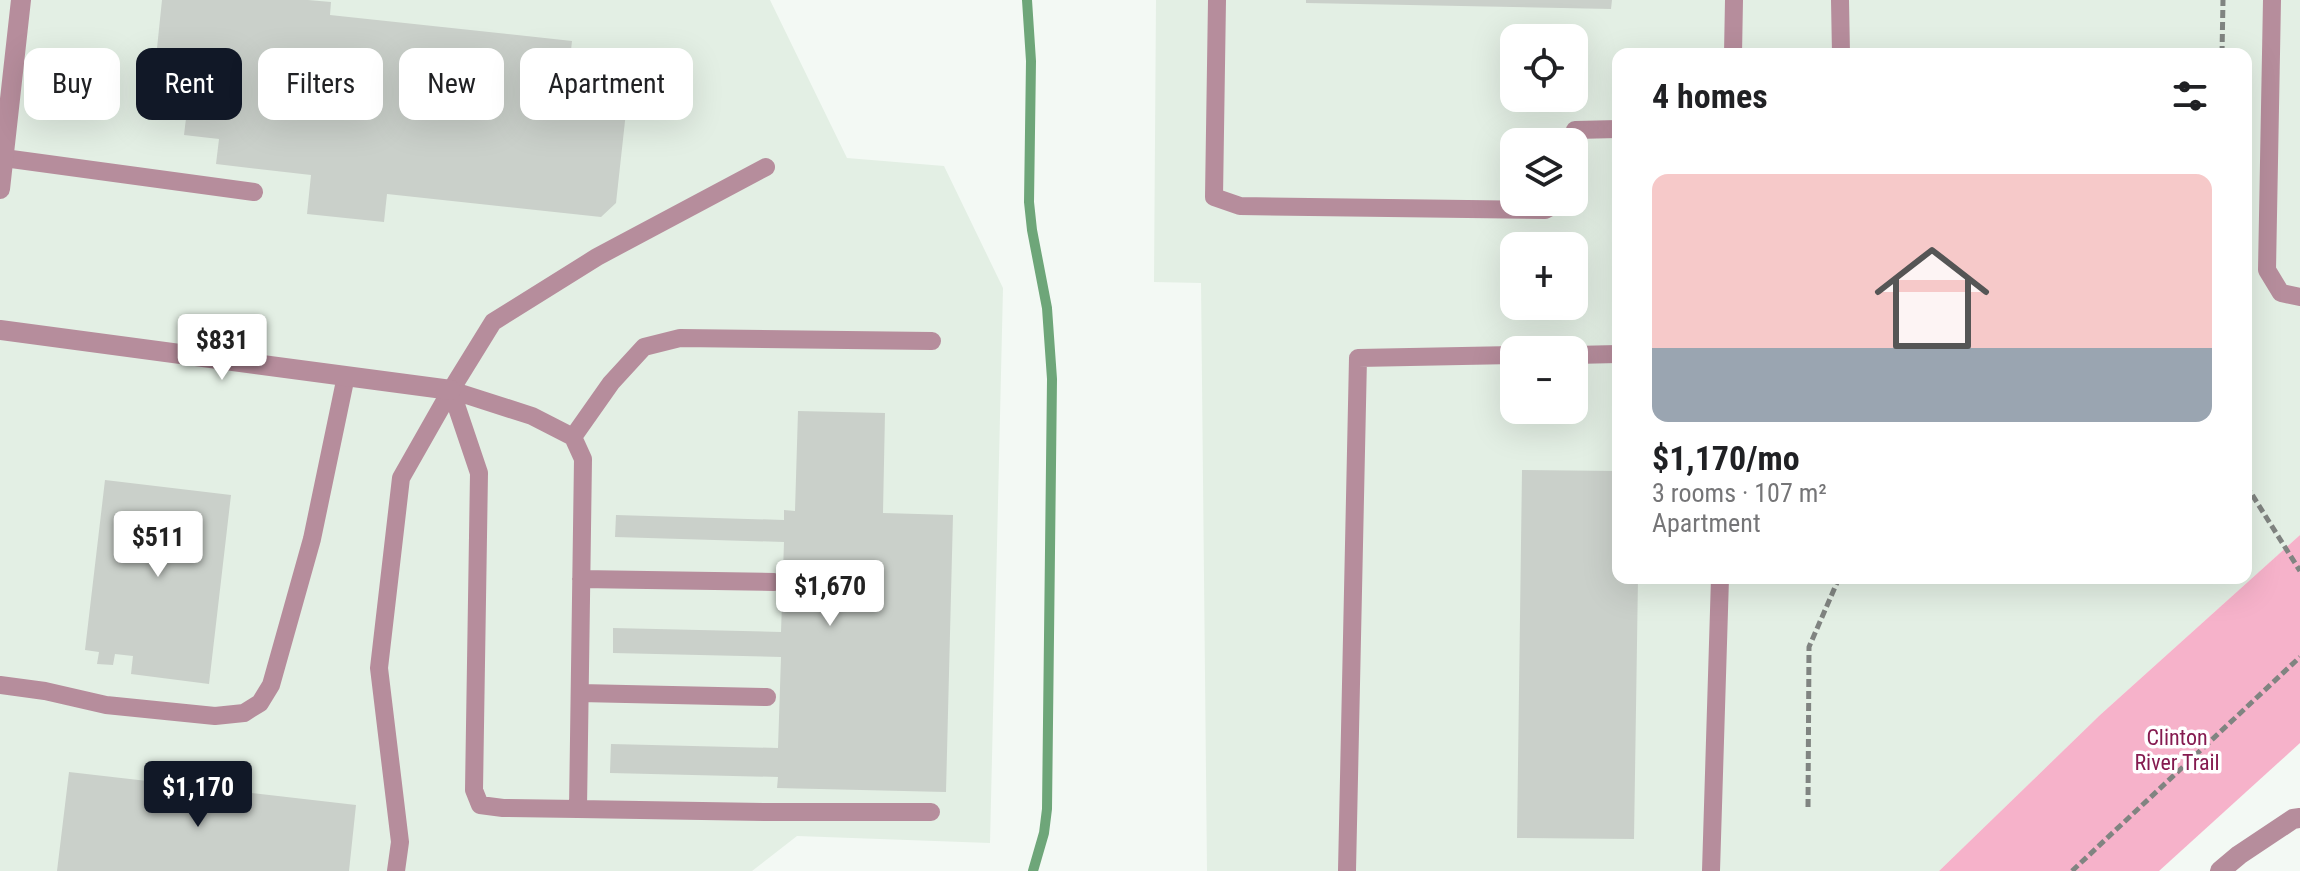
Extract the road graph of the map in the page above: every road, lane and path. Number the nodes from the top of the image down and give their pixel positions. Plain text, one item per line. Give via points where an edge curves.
1 (21, 0) edge
2 (1217, 0) edge
3 (1734, 0) edge
4 (1840, 0) edge
5 (2223, 0) edge
6 (2272, 0) edge
7 (1733, 48) edge
8 (1841, 48) edge
9 (2222, 48) edge
10 (1612, 129) edge
11 (1588, 130) edge
12 (3, 136) edge
13 (4, 158) junction
14 (766, 167) dead end
15 (0, 189) edge
16 (254, 192) dead end
17 (1500, 209) edge
18 (2300, 297) edge
19 (0, 330) edge
20 (932, 341) dead end
21 (1612, 354) edge
22 (1500, 355) edge
23 (1588, 355) edge
24 (346, 376) junction
25 (451, 390) junction
26 (573, 437) junction
27 (2252, 495) edge
28 (2300, 571) edge
29 (581, 579) junction
30 (774, 582) dead end
31 (1720, 584) edge
32 (1836, 584) edge
33 (2300, 657) edge
34 (0, 685) edge
35 (580, 693) junction
36 (767, 697) dead end
37 (1808, 807) dead end
38 (578, 809) junction
39 (931, 812) dead end
40 (2300, 818) edge
41 (396, 871) edge
42 (1347, 871) edge
43 (1711, 871) edge
44 (2072, 871) edge
45 (2220, 871) edge

1 - 12 street
2 - 17 lane via 1214,197 1240,206
3 - 7 lane
4 - 8 lane
5 - 9 path
6 - 18 lane via 2267,270 2281,293
10 - 11 lane
12 - 13 street
13 - 15 street
13 - 16 lane
14 - 25 lane via 597,257 493,322
19 - 24 street
20 - 26 lane via 680,338 644,347
21 - 23 lane
22 - 42 lane via 1358,358
24 - 25 street
24 - 34 lane via 312,539 271,685 260,703 244,713 215,716 106,705
25 - 26 lane via 532,416
25 - 38 lane via 479,473 474,790 480,805
25 - 41 lane via 401,478 379,668 400,842
26 - 29 lane via 583,459
27 - 28 path
29 - 30 lane
29 - 35 lane
31 - 43 lane
32 - 37 path via 1809,647
33 - 44 path
35 - 36 lane
35 - 38 lane
38 - 39 lane
40 - 45 street

